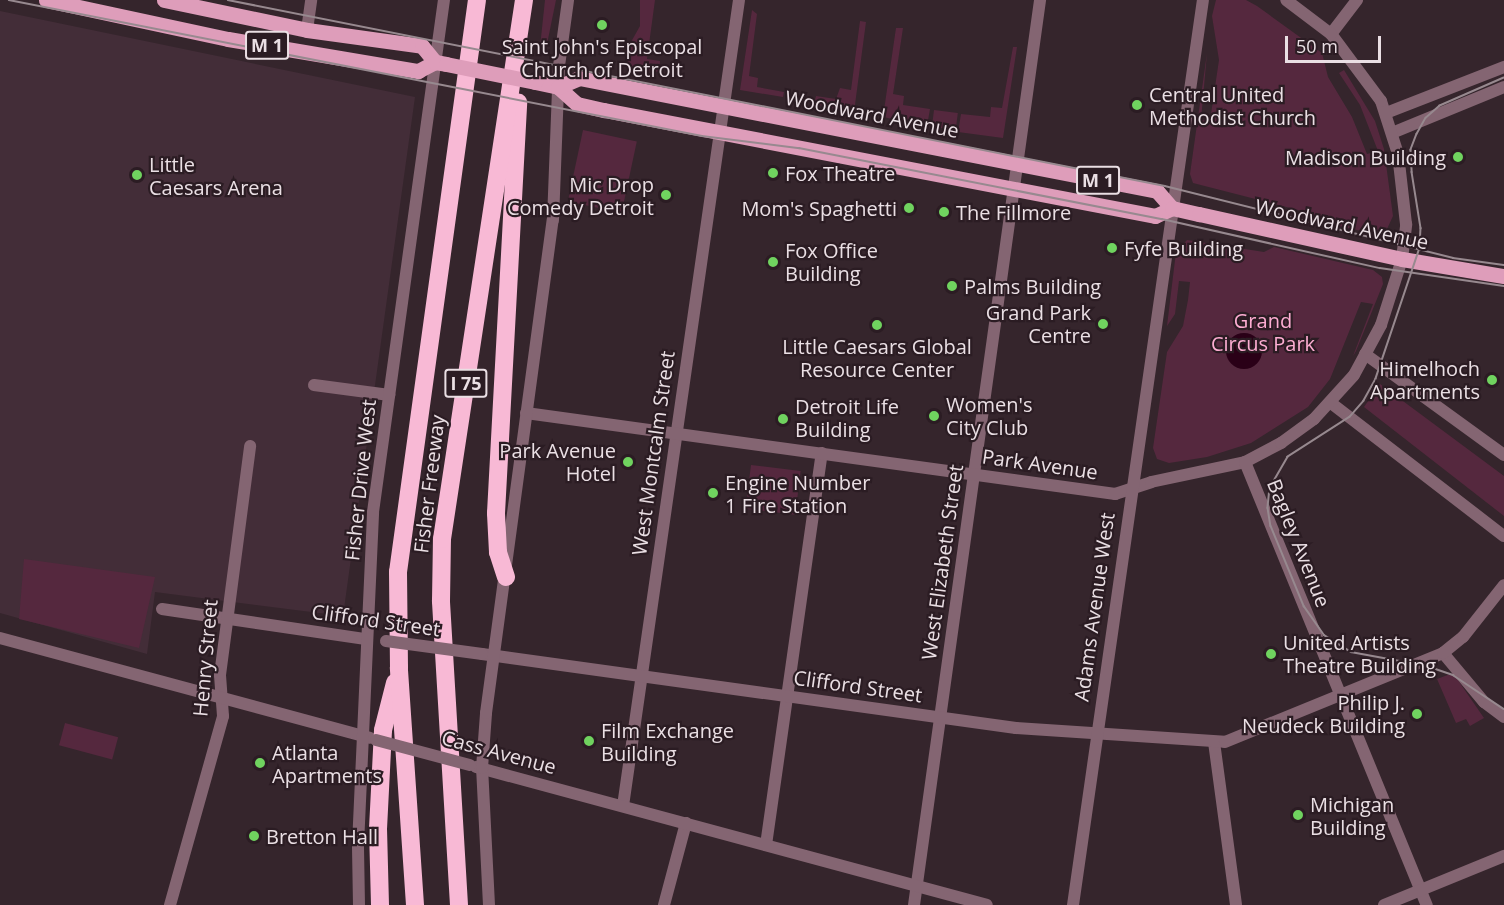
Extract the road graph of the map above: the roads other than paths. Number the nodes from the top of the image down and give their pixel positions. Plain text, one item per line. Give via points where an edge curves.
1 (46, 0) edge
2 (164, 0) edge
3 (311, 0) edge
4 (444, 0) edge
5 (477, 0) edge
6 (524, 0) edge
7 (568, 0) edge
8 (739, 0) edge
9 (1040, 0) edge
10 (1203, 0) edge
11 (1357, 0) edge
12 (1290, 1) edge
13 (307, 30) junction
14 (1331, 33) junction
15 (519, 40) junction
16 (440, 63) junction
17 (1504, 67) edge
18 (558, 87) junction
19 (1504, 87) edge
20 (723, 106) junction
21 (1386, 113) junction
22 (718, 132) junction
23 (1392, 133) junction
24 (1017, 164) junction
25 (1012, 189) junction
26 (1172, 208) junction
27 (1402, 260) junction
28 (1504, 276) edge
29 (1365, 354) junction
30 (314, 385) dead end
31 (389, 395) junction
32 (1331, 403) junction
33 (526, 413) junction
34 (674, 433) junction
35 (250, 446) dead end
36 (822, 453) junction
37 (1504, 455) edge
38 (1245, 462) junction
39 (975, 474) junction
40 (1132, 488) junction
41 (1504, 536) edge
42 (506, 576) junction
43 (1504, 585) edge
44 (162, 609) dead end
45 (227, 620) junction
46 (0, 638) edge
47 (366, 639) junction
48 (1443, 653) junction
49 (488, 655) junction
50 (399, 668) junction
51 (642, 677) junction
52 (787, 695) junction
53 (1340, 696) junction
54 (222, 698) junction
55 (1504, 717) edge
56 (940, 718) junction
57 (1096, 735) junction
58 (370, 738) junction
59 (1214, 742) junction
60 (476, 767) junction
61 (623, 806) junction
62 (686, 823) junction
63 (766, 844) junction
64 (1504, 856) edge
65 (917, 886) junction
66 (1421, 891) junction
67 (170, 905) edge
68 (359, 905) edge
69 (380, 905) edge
70 (415, 905) edge
71 (459, 905) edge
72 (489, 905) edge
73 (664, 905) edge
74 (915, 905) edge
75 (987, 905) edge
76 (1073, 905) edge
77 (1236, 905) edge
78 (1384, 905) edge
79 (1427, 905) edge

1 - 16 main road, Woodward Avenue / M 1 via 228,39 418,71
2 - 13 main road, Woodward Avenue / M 1
3 - 13 street
4 - 16 street, Fisher Drive West
5 - 50 highway, Fisher Freeway / I 75 via 399,561
6 - 15 highway, Fisher Freeway / I 75
7 - 18 street
8 - 20 street, West Montcalm Street
9 - 24 street, West Elizabeth Street
10 - 26 street, Adams Avenue West
11 - 14 street
12 - 14 street, Park Avenue
13 - 16 main road, Woodward Avenue / M 1 via 422,46
14 - 21 street, Park Avenue via 1368,79
15 - 42 highway via 518,147 496,513 498,552
15 - 71 highway, Fisher Freeway / I 75 via 442,539 441,601
16 - 18 main road, Woodward Avenue / M 1, bridge
16 - 31 street, Fisher Drive West
17 - 21 street
18 - 20 main road, Woodward Avenue / M 1 via 579,78
18 - 22 main road, Woodward Avenue / M 1 via 577,104
18 - 33 street via 553,219
19 - 23 street
20 - 22 street, West Montcalm Street
20 - 24 main road, Woodward Avenue / M 1
21 - 23 street, Park Avenue
22 - 25 main road, Woodward Avenue / M 1
22 - 34 street, West Montcalm Street
23 - 27 street, Park Avenue via 1406,224
24 - 25 street, West Elizabeth Street
24 - 26 main road, Woodward Avenue / M 1 via 1157,191
25 - 26 main road, Woodward Avenue / M 1 via 1155,216
25 - 39 street, West Elizabeth Street
26 - 27 main road, Woodward Avenue
26 - 40 street, Adams Avenue West
27 - 28 main road, Woodward Avenue
27 - 29 street, Park Avenue via 1381,325
29 - 32 street, Park Avenue
29 - 37 street
30 - 31 street
31 - 47 street, Fisher Drive West via 373,512
32 - 38 street, Park Avenue via 1281,443
32 - 41 street
33 - 34 street, Park Avenue
33 - 42 street
34 - 36 street, Park Avenue
34 - 51 street, West Montcalm Street
35 - 45 street, Henry Street
36 - 39 street, Park Avenue
36 - 52 street
38 - 40 street, Park Avenue
38 - 53 street, Bagley Avenue
39 - 40 street, Park Avenue via 1116,494
39 - 56 street, West Elizabeth Street
40 - 57 street, Adams Avenue West
42 - 49 street
43 - 48 street, Clifford Street via 1463,638
44 - 45 street, Clifford Street
45 - 47 street, Clifford Street
45 - 54 street, Henry Street via 220,675
46 - 54 street, Cass Avenue
47 - 49 street, Clifford Street, bridge
47 - 58 street, Fisher Drive West
48 - 53 street, Clifford Street
48 - 55 street via 1484,702
49 - 51 street, Clifford Street
49 - 60 street
50 - 69 highway via 384,730 378,829
50 - 70 highway, Fisher Freeway / I 75
51 - 52 street, Clifford Street
51 - 61 street, West Montcalm Street
52 - 56 street, Clifford Street
52 - 63 street
53 - 59 street, Clifford Street via 1238,737
53 - 66 street, Bagley Avenue
54 - 58 street, Cass Avenue
54 - 67 street, Henry Street via 223,716
56 - 57 street, Clifford Street
56 - 65 street, West Elizabeth Street
57 - 59 street, Clifford Street
57 - 76 street, Adams Avenue West
58 - 60 street, Cass Avenue, bridge
58 - 68 street, Fisher Drive West via 358,845
59 - 77 street
60 - 61 street, Cass Avenue
60 - 72 street
61 - 62 street, Cass Avenue
62 - 63 street, Cass Avenue
62 - 73 street
63 - 65 street, Cass Avenue
64 - 66 street
65 - 74 street, West Elizabeth Street
65 - 75 street, Cass Avenue
66 - 78 street
66 - 79 street, Bagley Avenue

